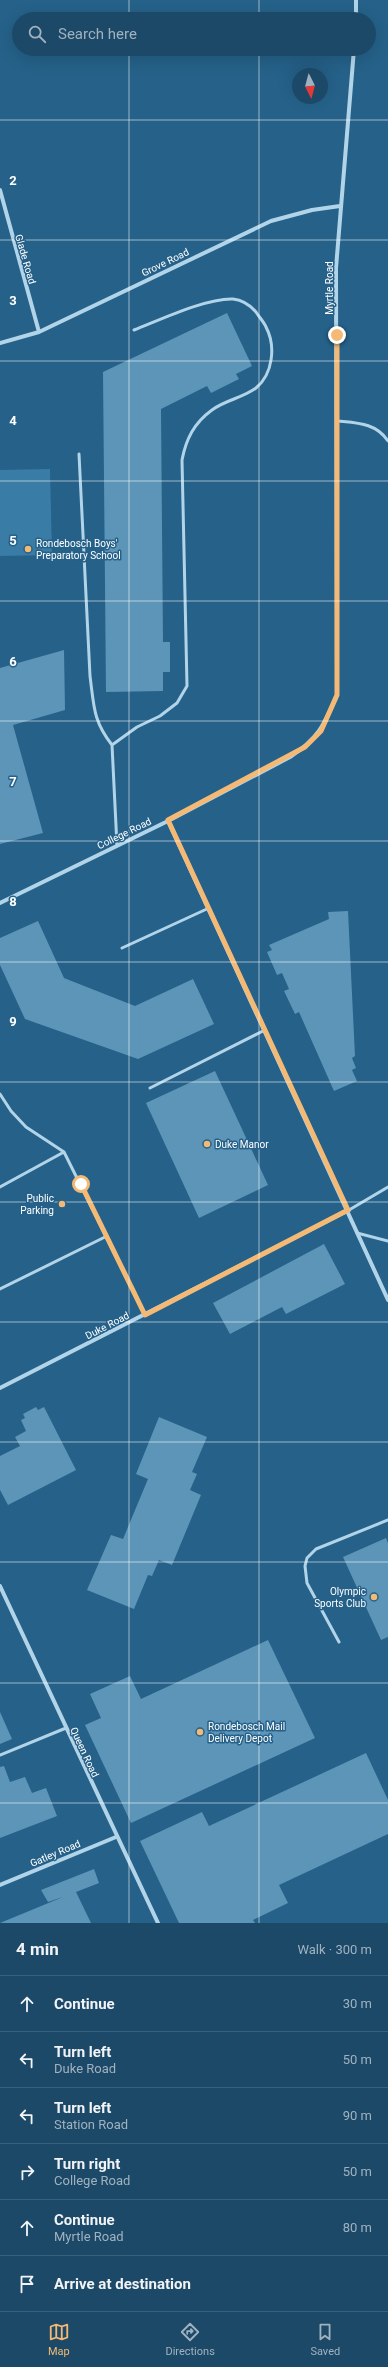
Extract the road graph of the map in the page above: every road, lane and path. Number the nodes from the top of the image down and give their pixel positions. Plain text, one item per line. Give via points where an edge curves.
1 (356, 0) edge
2 (356, 12) edge
3 (353, 56) edge
4 (0, 190) edge
5 (340, 206) junction
6 (134, 330) dead end
7 (39, 332) junction
8 (0, 343) edge
9 (338, 421) junction
10 (388, 441) edge
11 (79, 454) dead end
12 (337, 695) joint
13 (112, 745) junction
14 (168, 820) junction
15 (117, 846) junction
16 (0, 903) edge
17 (209, 908) junction
18 (122, 948) dead end
19 (265, 1030) junction
20 (150, 1088) dead end
21 (0, 1094) edge
22 (64, 1152) junction
23 (0, 1187) edge
24 (388, 1187) edge
25 (348, 1210) junction
26 (357, 1233) junction
27 (107, 1236) junction
28 (388, 1241) edge
29 (0, 1288) edge
30 (388, 1300) edge
31 (145, 1315) junction
32 (0, 1388) edge
33 (388, 1520) edge
34 (0, 1586) edge
35 (339, 1642) dead end
36 (66, 1728) junction
37 (0, 1755) edge
38 (116, 1837) junction
39 (0, 1885) edge
40 (158, 1923) edge

1 - 2 street
3 - 5 street, Myrtle Road
4 - 7 street, Glade Road
5 - 7 street, Grove Road via 312,210 271,221
5 - 9 street, Myrtle Road via 336,268
6 - 13 lane via 185,311 233,299 250,305 267,328 273,358 267,374 256,388 213,409 197,423 186,440 182,460 187,686 177,703
7 - 8 street, Grove Road
9 - 10 lane via 369,425 379,430
9 - 12 street, Myrtle Road
11 - 13 lane via 90,676 94,710 100,730
12 - 14 street, College Road via 321,731 305,747
13 - 15 lane
14 - 15 street, College Road
14 - 17 street
15 - 16 street, College Road
17 - 18 lane
17 - 19 street
19 - 20 lane
19 - 25 street
21 - 22 lane via 26,1127
22 - 23 lane
22 - 27 lane
24 - 25 lane
25 - 26 street
25 - 31 street, Duke Road
26 - 28 lane
26 - 30 street
27 - 29 lane
27 - 31 lane
31 - 32 street, Duke Road
33 - 35 lane via 316,1549 307,1558 307,1584
34 - 36 street, Queen Road
36 - 37 lane
36 - 38 street, Queen Road
38 - 39 street, Gatley Road
38 - 40 street, Queen Road

